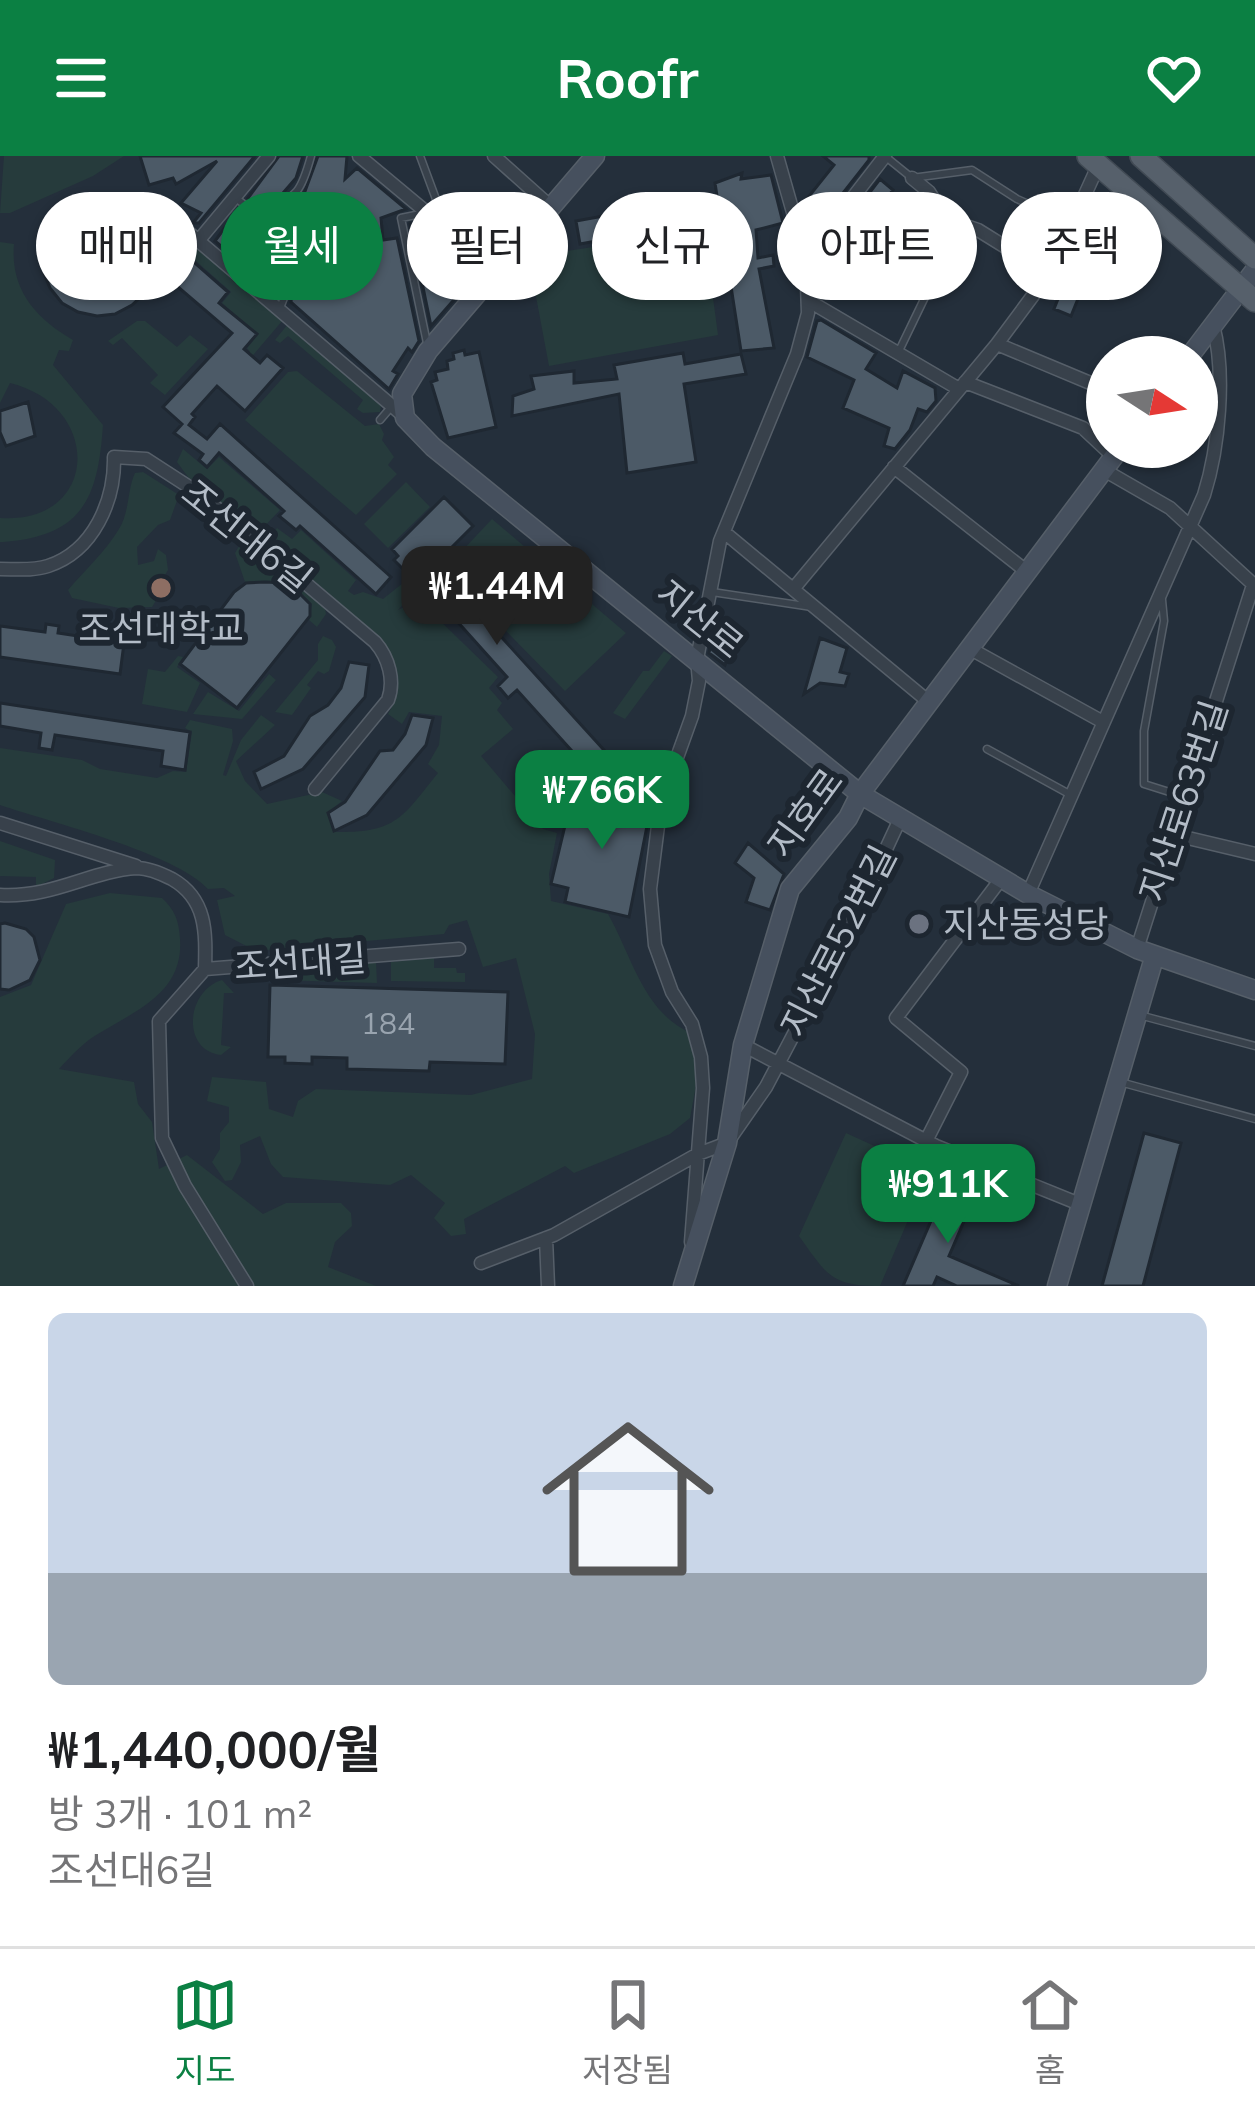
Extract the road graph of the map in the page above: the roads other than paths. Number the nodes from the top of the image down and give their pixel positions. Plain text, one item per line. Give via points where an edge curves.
1 (269, 156) edge
2 (311, 156) edge
3 (359, 156) edge
4 (420, 156) edge
5 (494, 156) edge
6 (595, 156) edge
7 (777, 156) edge
8 (885, 156) edge
9 (1141, 156) edge
10 (1093, 161) edge
11 (912, 178) junction
12 (236, 192) edge
13 (298, 192) edge
14 (433, 192) edge
15 (534, 192) edge
16 (564, 192) edge
17 (787, 192) edge
18 (856, 192) edge
19 (1006, 192) edge
20 (1082, 192) edge
21 (407, 196) edge
22 (221, 211) edge
23 (407, 217) edge
24 (197, 238) edge
25 (200, 240) junction
26 (1001, 244) edge
27 (407, 248) edge
28 (1255, 258) edge
29 (1250, 286) edge
30 (283, 300) edge
31 (418, 300) edge
32 (472, 300) edge
33 (924, 300) edge
34 (1030, 300) edge
35 (809, 301) joint
36 (280, 308) junction
37 (1214, 325) junction
38 (1205, 336) edge
39 (997, 344) junction
40 (428, 351) junction
41 (898, 353) junction
42 (1086, 381) edge
43 (962, 386) junction
44 (400, 406) junction
45 (380, 420) dead end
46 (1086, 431) edge
47 (893, 467) junction
48 (1105, 468) edge
49 (1124, 468) edge
50 (1187, 526) junction
51 (724, 532) junction
52 (0, 569) edge
53 (1026, 572) junction
54 (1254, 585) edge
55 (794, 588) junction
56 (1160, 590) junction
57 (710, 592) junction
58 (815, 608) junction
59 (969, 648) junction
60 (697, 658) junction
61 (929, 702) junction
62 (1103, 722) junction
63 (987, 749) dead end
64 (315, 789) dead end
65 (860, 794) junction
66 (1071, 795) junction
67 (1183, 796) junction
68 (899, 819) junction
69 (0, 823) edge
70 (1171, 834) junction
71 (1255, 854) edge
72 (140, 867) junction
73 (1001, 879) junction
74 (1028, 894) junction
75 (0, 896) edge
76 (459, 949) dead end
77 (1146, 953) junction
78 (205, 969) junction
79 (1255, 990) edge
80 (1136, 1014) junction
81 (743, 1045) junction
82 (1255, 1046) edge
83 (776, 1061) junction
84 (1116, 1081) junction
85 (1255, 1119) edge
86 (926, 1141) junction
87 (727, 1143) junction
88 (698, 1154) junction
89 (1082, 1204) junction
90 (546, 1238) junction
91 (690, 1260) junction
92 (481, 1263) dead end
93 (247, 1286) edge
94 (548, 1286) edge
95 (683, 1286) edge
96 (1057, 1286) edge

1 - 12 street
2 - 13 lane
3 - 21 street
4 - 14 lane
5 - 15 street
6 - 16 street
7 - 17 street
8 - 11 lane
8 - 18 street
9 - 28 main road
10 - 20 street
10 - 29 main road
11 - 19 lane via 972,170
11 - 26 street via 946,219
22 - 25 street
23 - 27 lane
24 - 25 street, 지산로
25 - 36 street, 지산로
29 - 37 street
30 - 36 lane
31 - 40 lane
32 - 40 street
33 - 41 lane
34 - 39 street
35 - 41 street
35 - 51 street via 797,354
36 - 44 street, 지산로
37 - 38 street
37 - 50 street via 1220,357 1212,469
39 - 42 street
39 - 43 street
40 - 44 street
41 - 43 street
43 - 46 street
43 - 47 street
44 - 45 lane
44 - 60 street, 지산로 via 433,447
47 - 53 street
47 - 55 street
48 - 53 street, 지호로
49 - 50 street
50 - 54 street
50 - 56 street
51 - 55 street
51 - 57 street
52 - 64 street, 조선대6길 via 44,567 73,552 111,500 114,457 146,459 200,494 376,642 388,664 388,700
53 - 59 street, 지호로
54 - 67 street, 지산로63번길
55 - 58 street
56 - 62 street
56 - 67 lane via 1164,621 1144,731 1144,784
57 - 58 lane
57 - 60 street
58 - 61 street
59 - 61 street, 지호로
59 - 62 street
60 - 65 street, 지산로
60 - 88 street via 692,716 661,802 650,909 655,945 701,1057
61 - 65 street, 지호로
62 - 66 street
63 - 66 lane
65 - 68 street, 지산로
65 - 81 street, 지호로 via 790,889
66 - 74 street
67 - 70 street, 지산로63번길
68 - 73 street, 지산로
68 - 83 street, 지산로52번길
69 - 72 street
70 - 71 street
70 - 77 street, 지산로63번길
72 - 75 street via 28,897
72 - 78 street, 조선대길 via 197,901
73 - 74 street, 지산로
73 - 86 street via 896,1018 961,1072
74 - 77 street, 지산로
76 - 78 street, 조선대길
77 - 79 street, 지산로
77 - 80 street
78 - 93 street via 160,1021 163,1138
80 - 82 lane
80 - 84 street
81 - 83 street
81 - 87 street, 지호로
83 - 86 street, 지산로52번길
83 - 87 street, 지산로52번길
84 - 85 lane
84 - 89 street
86 - 89 street, 지산로52번길
87 - 88 street
87 - 91 street, 지호로
88 - 90 street
88 - 91 street
89 - 96 street
90 - 92 street
90 - 94 street
91 - 95 street, 지호로

